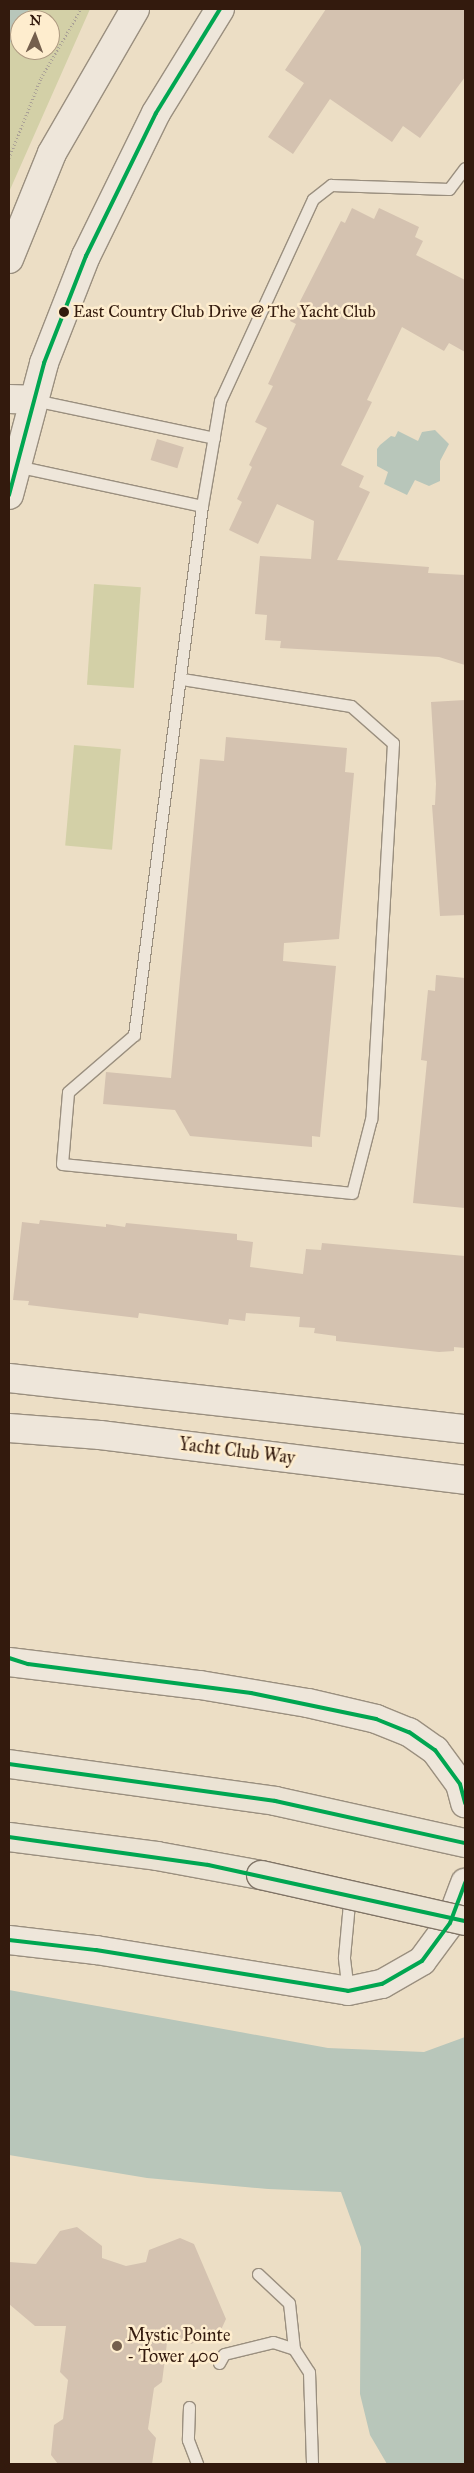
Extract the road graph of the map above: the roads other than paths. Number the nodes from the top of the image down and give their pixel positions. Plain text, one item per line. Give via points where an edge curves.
1 (136, 9) edge
2 (220, 9) edge
3 (465, 168) edge
4 (9, 260) edge
5 (21, 400) edge
6 (214, 438) junction
7 (12, 465) edge
8 (9, 496) edge
9 (202, 506) junction
10 (182, 679) junction
11 (9, 1378) edge
12 (9, 1428) edge
13 (465, 1428) edge
14 (465, 1480) edge
15 (15, 1662) edge
16 (9, 1764) edge
17 (465, 1803) edge
18 (9, 1836) edge
19 (465, 1843) edge
20 (465, 1883) edge
21 (349, 1903) dead end
22 (465, 1920) edge
23 (9, 1940) edge
24 (348, 1990) junction
25 (258, 2274) dead end
26 (294, 2350) junction
27 (219, 2363) dead end
28 (189, 2408) dead end
29 (198, 2464) edge
30 (312, 2464) edge

1 - 4 street via 101,63 52,154
2 - 5 street via 156,113 86,256 44,362
3 - 6 lane via 449,189 331,185 313,199 220,400
5 - 6 lane
5 - 7 street
6 - 9 lane
7 - 8 street
7 - 9 lane
9 - 10 lane
10 - 10 lane via 134,1035 68,1092 62,1164 352,1193 371,1119 393,743 351,706
11 - 13 street
12 - 14 street, Yacht Club Way via 100,1434
15 - 17 street via 234,1691 376,1719 409,1732 435,1750 460,1784
16 - 19 highway via 275,1801
18 - 22 highway, bridge via 261,1874
20 - 24 street via 450,1923 422,1961 389,1981
21 - 24 lane via 344,1957
23 - 24 street via 115,1953
25 - 26 lane via 289,2303
26 - 27 lane via 273,2342 224,2354
26 - 30 lane via 309,2372
28 - 29 lane via 188,2440

